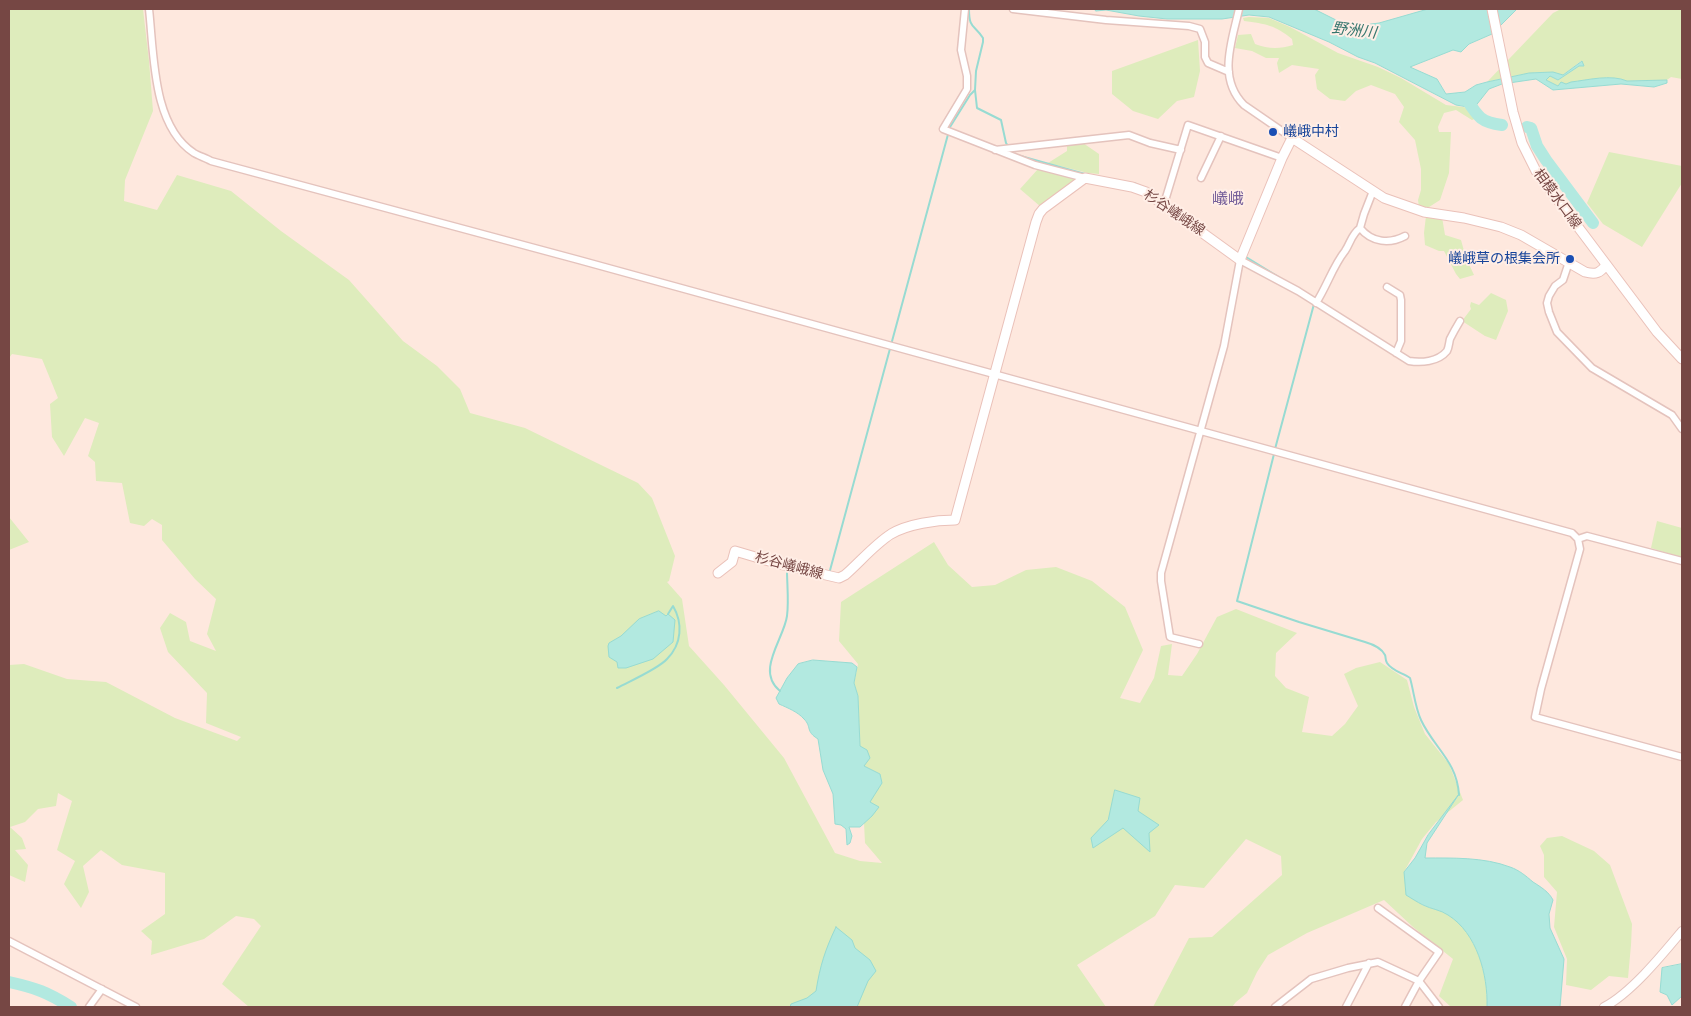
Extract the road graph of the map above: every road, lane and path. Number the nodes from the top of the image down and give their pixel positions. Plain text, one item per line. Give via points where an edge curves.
1 (150, 9) edge
2 (965, 9) edge
3 (1013, 9) edge
4 (1239, 9) edge
5 (1492, 9) edge
6 (1228, 72) junction
7 (1221, 136) junction
8 (1292, 138) junction
9 (994, 150) junction
10 (1181, 150) junction
11 (1282, 158) junction
12 (1085, 178) junction
13 (1201, 178) dead end
14 (1372, 191) junction
15 (1164, 204) junction
16 (1360, 228) junction
17 (1405, 236) dead end
18 (1240, 260) junction
19 (1569, 262) junction
20 (1606, 265) junction
21 (1388, 287) dead end
22 (1316, 303) junction
23 (1460, 320) dead end
24 (1396, 353) junction
25 (1682, 360) edge
26 (994, 375) junction
27 (1682, 429) edge
28 (1200, 432) junction
29 (1578, 539) junction
30 (1682, 561) edge
31 (718, 572) dead end
32 (1199, 644) dead end
33 (1682, 757) edge
34 (1378, 908) dead end
35 (1682, 931) edge
36 (9, 941) edge
37 (1369, 963) junction
38 (1418, 982) junction
39 (102, 989) junction
40 (89, 1007) edge
41 (136, 1007) edge
42 (1275, 1007) edge
43 (1346, 1007) edge
44 (1406, 1007) edge
45 (1439, 1007) edge
46 (1604, 1007) edge

1 - 26 street via 159,99 166,119 183,144 211,161
2 - 9 street via 961,50 967,76 966,89 943,129
3 - 6 street via 1200,29 1208,63
4 - 6 street
5 - 20 main road, 相模水口線 via 1522,143 1536,170
6 - 8 street via 1238,98
7 - 10 street via 1188,125
7 - 11 street
7 - 13 street
8 - 11 main road
8 - 14 main road
9 - 10 street via 1129,134
9 - 12 street via 1035,166
10 - 15 street
11 - 18 main road
12 - 15 main road, 杉谷嶬峨線 via 1132,187
12 - 26 main road, 杉谷嶬峨線 via 1039,214
14 - 16 street
14 - 19 main road via 1424,212 1501,227
15 - 18 main road, 杉谷嶬峨線
16 - 17 street via 1382,241
16 - 22 street via 1340,255
18 - 22 street
18 - 28 street via 1224,346
19 - 20 main road via 1593,274
19 - 27 street via 1563,280 1555,286 1547,302 1557,332 1592,368 1665,410
20 - 25 main road, 相模水口線
21 - 24 street via 1400,294 1401,300 1401,341
22 - 24 street
23 - 24 street via 1443,355 1419,362 1409,361
26 - 28 street
26 - 31 main road, 杉谷嶬峨線 via 956,520 933,521 900,530 839,578 735,551 732,562
28 - 29 street via 1563,530
28 - 32 street via 1161,573 1170,637
29 - 30 street via 1587,536
29 - 33 street via 1580,549 1535,717
34 - 38 street via 1439,952
35 - 46 street via 1617,1001
36 - 39 street
37 - 38 street via 1378,962
37 - 42 street via 1311,979
37 - 43 street
38 - 44 street
38 - 45 street
39 - 40 street
39 - 41 street

